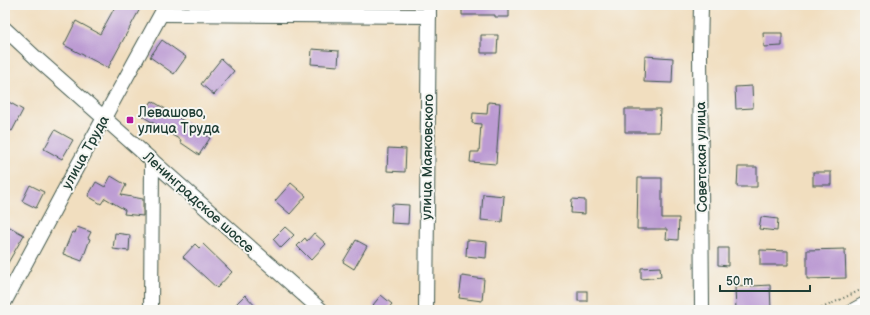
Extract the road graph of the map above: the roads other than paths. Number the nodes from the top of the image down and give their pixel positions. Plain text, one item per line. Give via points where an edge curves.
1 (701, 5) edge
2 (164, 10) edge
3 (429, 10) edge
4 (5, 29) edge
5 (5, 41) edge
6 (35, 57) junction
7 (105, 118) junction
8 (152, 160) junction
9 (9, 283) edge
10 (5, 300) edge
11 (865, 304) edge
12 (151, 310) edge
13 (321, 310) edge
14 (426, 310) edge
15 (702, 310) edge
16 (854, 310) edge

1 - 15 street, Советская улица
2 - 3 street
2 - 7 street, улица Труда
3 - 14 street, улица Маяковского
4 - 6 street, Ленинградское шоссе
5 - 6 street
6 - 7 street, Ленинградское шоссе
7 - 8 street, Ленинградское шоссе
7 - 9 street, улица Труда
8 - 12 street
8 - 13 street, Ленинградское шоссе
9 - 10 street, улица Труда
11 - 16 street

